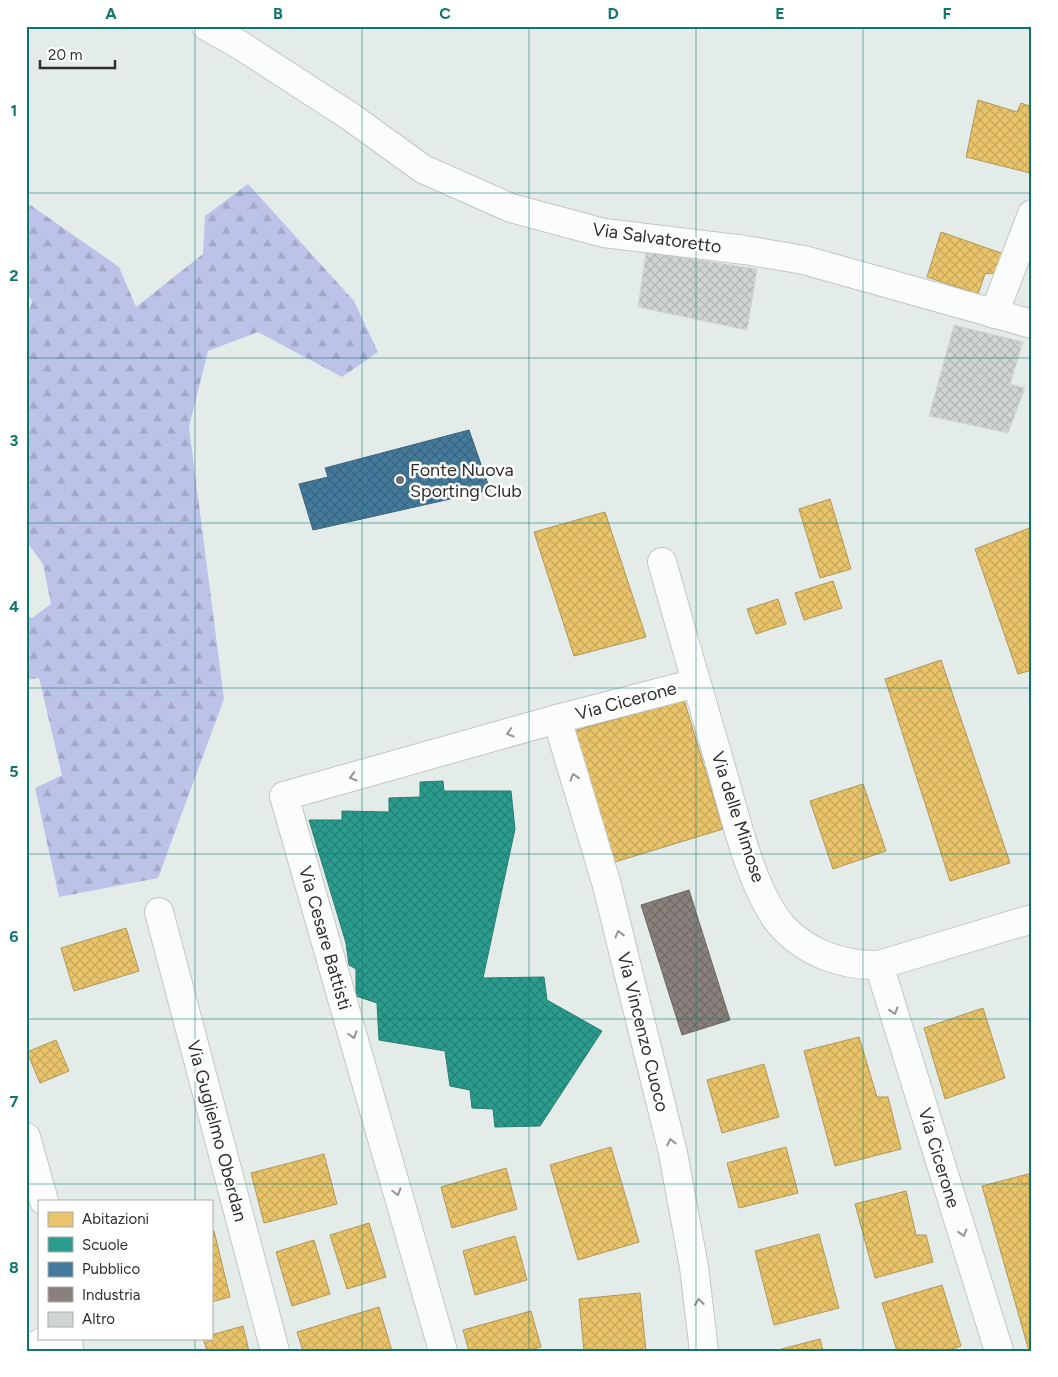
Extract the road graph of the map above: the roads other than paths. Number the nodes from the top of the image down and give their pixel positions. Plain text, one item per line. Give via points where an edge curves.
1 (206, 26) edge
2 (1032, 214) edge
3 (994, 314) junction
4 (1032, 324) edge
5 (662, 562) dead end
6 (696, 683) junction
7 (556, 719) junction
8 (158, 912) dead end
9 (1032, 919) edge
10 (879, 965) junction
11 (26, 1137) edge
12 (44, 1200) edge
13 (45, 1340) edge
14 (26, 1351) edge
15 (275, 1351) edge
16 (443, 1351) edge
17 (704, 1351) edge
18 (999, 1351) edge

1 - 3 street, Via Salvatoretto via 352,117 423,170 511,208 604,233 804,260
2 - 3 street
3 - 4 street, Via Salvatoretto
5 - 6 street, Via delle Mimose
6 - 7 street, Via Cicerone
6 - 10 street, Via delle Mimose via 744,849 773,915 797,940 823,956 855,965
7 -> 16 street, Via Cesare Battisti via 284,796
17 -> 7 street, Via Vincenzo Cuoco via 694,1267 669,1135 606,882
8 - 15 street, Via Guglielmo Oberdan
9 - 10 street, Via delle Mimose
10 -> 18 street, Via Cicerone
11 - 12 street
13 - 14 street

